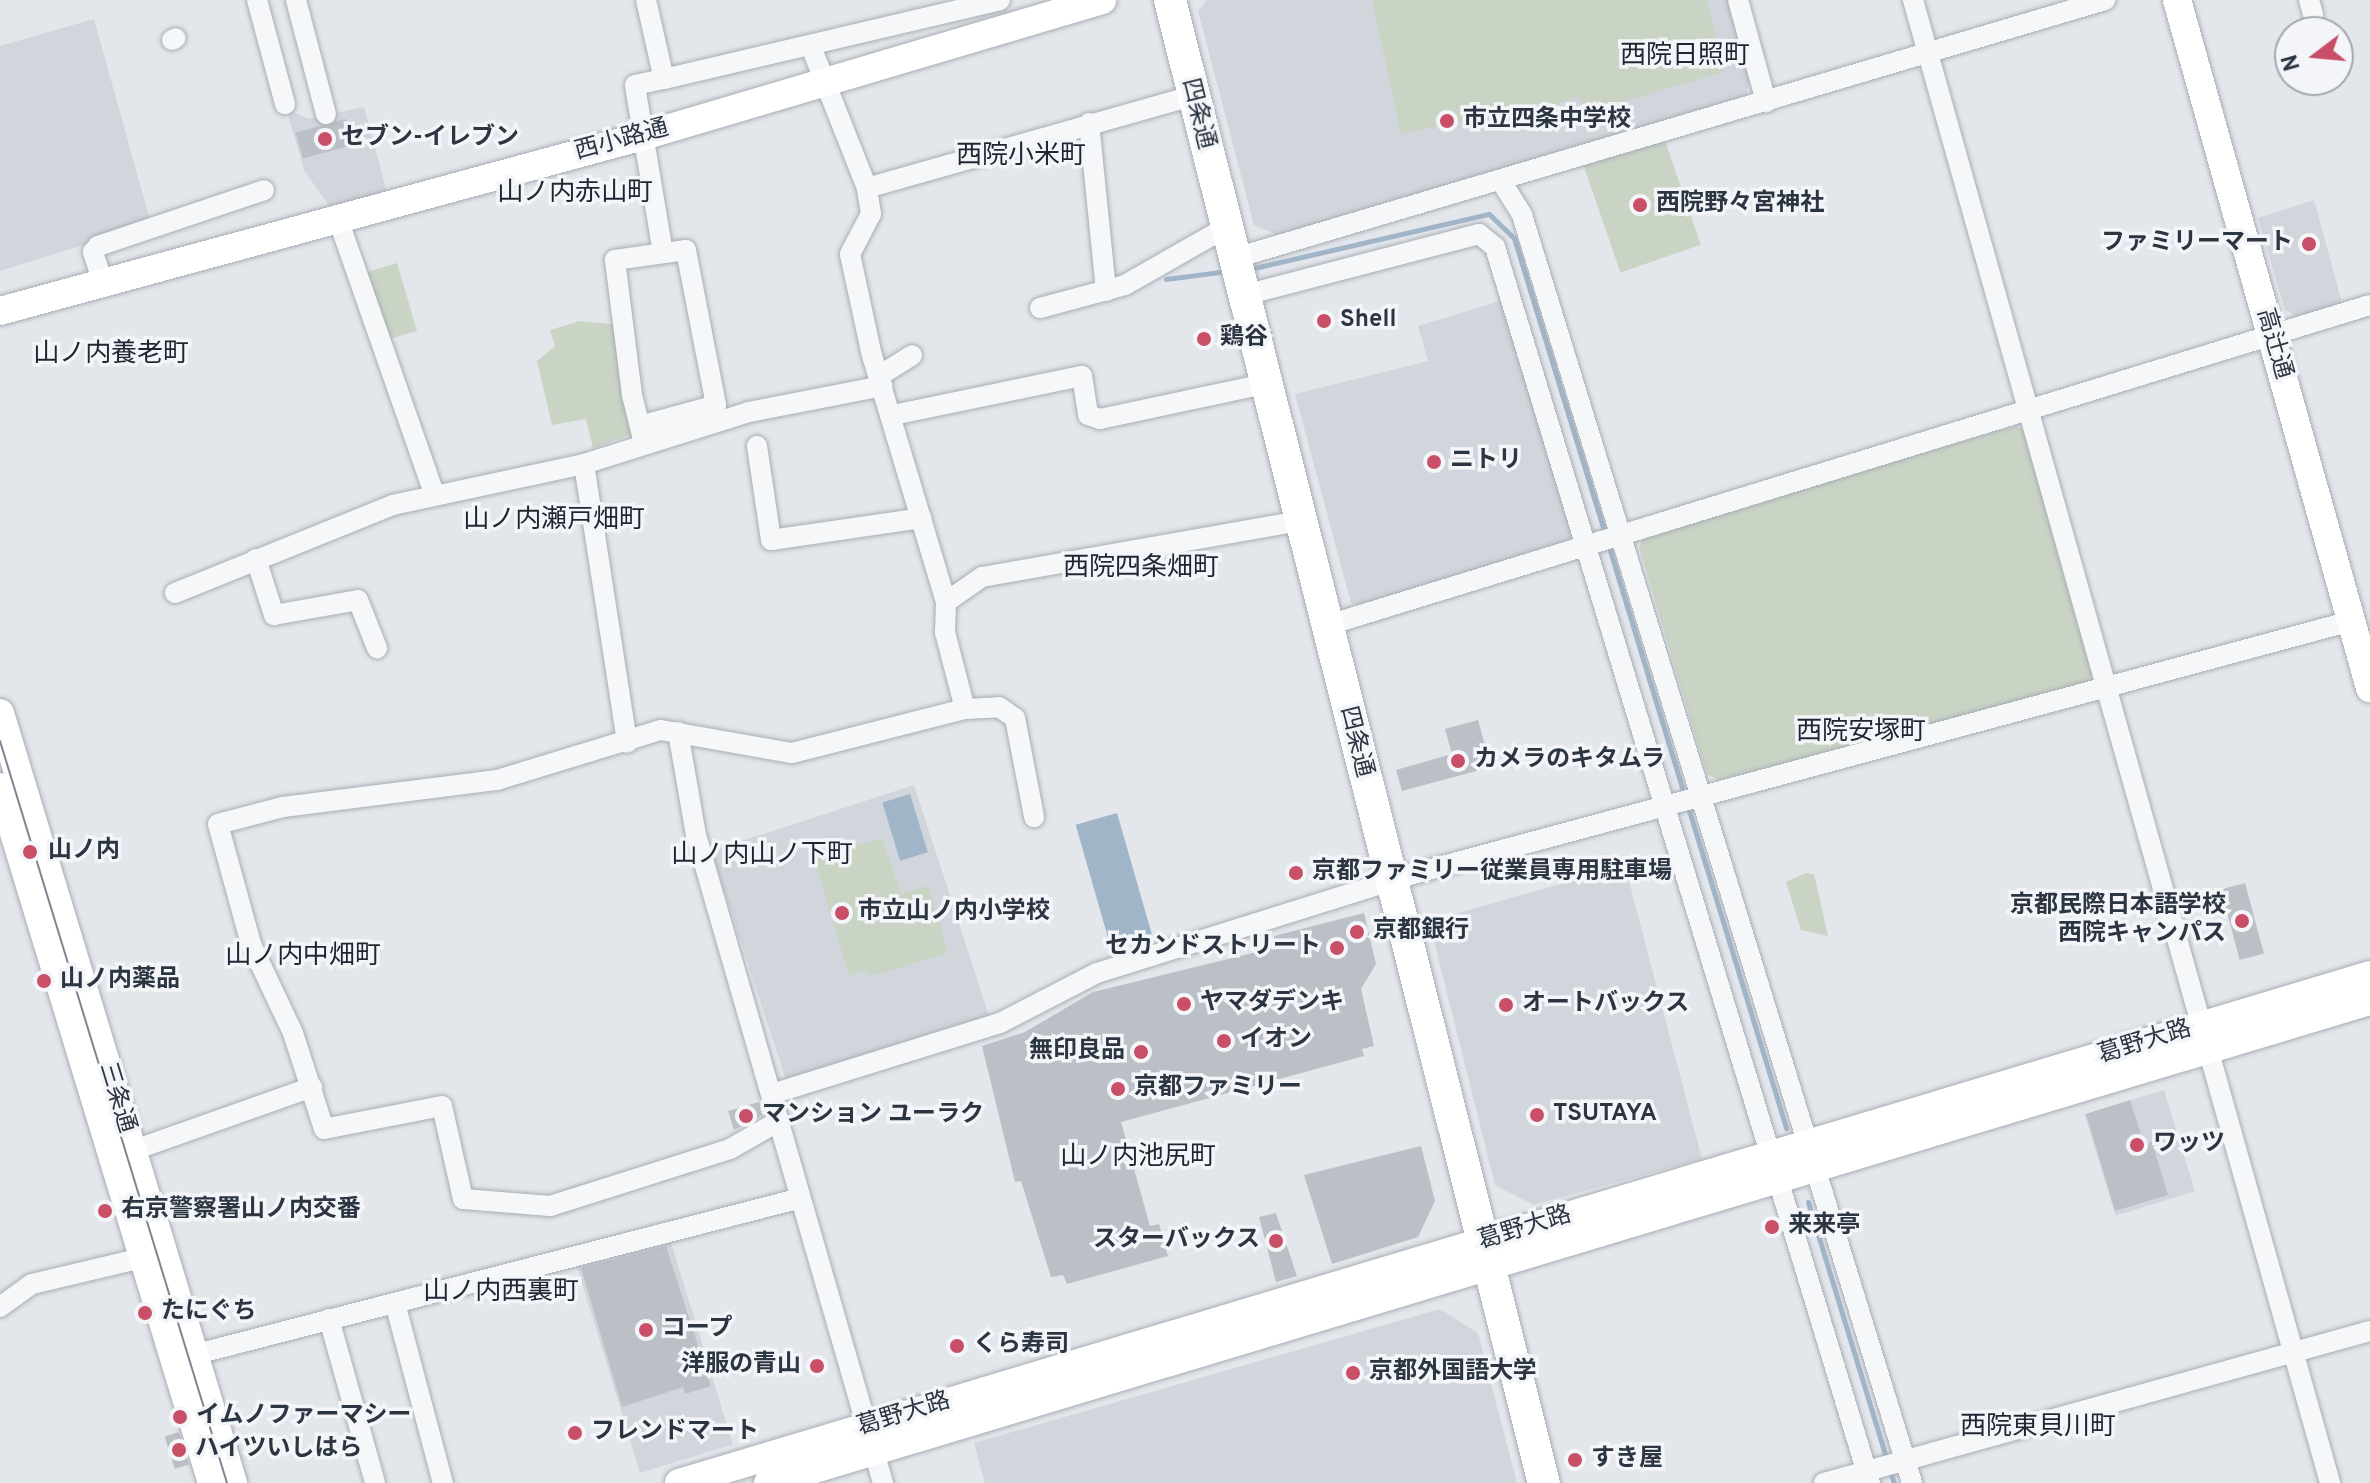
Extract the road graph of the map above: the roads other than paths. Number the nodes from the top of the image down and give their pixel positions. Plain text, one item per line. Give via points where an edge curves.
1 (257, 0) edge
2 (296, 0) edge
3 (646, 0) edge
4 (1000, 0) edge
5 (1102, 0) edge
6 (1170, 0) edge
7 (1738, 0) edge
8 (1913, 0) edge
9 (2105, 0) edge
10 (2177, 0) edge
11 (812, 49) junction
12 (1928, 53) junction
13 (664, 79) junction
14 (828, 81) junction
15 (1193, 96) junction
16 (1766, 102) junction
17 (285, 104) dead end
18 (326, 114) dead end
19 (1089, 123) junction
20 (643, 136) junction
21 (1501, 181) junction
22 (867, 188) junction
23 (264, 190) dead end
24 (339, 222) junction
25 (1225, 228) junction
26 (663, 253) junction
27 (1236, 275) junction
28 (104, 286) junction
29 (1106, 291) junction
30 (2370, 305) edge
31 (1040, 308) dead end
32 (0, 311) edge
33 (2271, 336) junction
34 (912, 355) dead end
35 (881, 381) junction
36 (1264, 384) junction
37 (2028, 411) junction
38 (893, 415) junction
39 (642, 433) junction
40 (757, 446) dead end
41 (584, 464) junction
42 (434, 494) junction
43 (921, 518) junction
44 (1299, 521) junction
45 (1621, 536) junction
46 (1586, 546) junction
47 (256, 559) junction
48 (175, 593) dead end
49 (946, 602) junction
50 (2361, 618) edge
51 (1325, 626) junction
52 (377, 648) dead end
53 (2106, 687) junction
54 (2370, 688) edge
55 (965, 709) junction
56 (0, 713) edge
57 (678, 732) junction
58 (627, 743) junction
59 (0, 787) edge
60 (1701, 796) junction
61 (1665, 806) junction
62 (1034, 817) dead end
63 (1391, 884) junction
64 (2370, 975) edge
65 (2370, 1001) edge
66 (2205, 1038) junction
67 (312, 1087) junction
68 (775, 1093) junction
69 (779, 1121) junction
70 (122, 1154) junction
71 (1793, 1162) junction
72 (797, 1199) junction
73 (1484, 1254) junction
74 (142, 1258) junction
75 (395, 1303) junction
76 (0, 1307) edge
77 (329, 1319) junction
78 (2370, 1331) edge
79 (2293, 1353) junction
80 (184, 1358) junction
81 (871, 1438) junction
82 (1905, 1461) junction
83 (780, 1471) edge
84 (1868, 1477) edge
85 (212, 1483) edge
86 (233, 1483) edge
87 (375, 1483) edge
88 (443, 1483) edge
89 (679, 1483) edge
90 (883, 1483) edge
91 (1544, 1483) edge
92 (1824, 1483) edge
93 (1912, 1483) edge
94 (2330, 1483) edge

1 - 17 street
2 - 18 street
3 - 13 street
4 - 11 street
5 - 14 street, 西小路通
6 - 15 main road, 四条通
7 - 16 street
8 - 12 street
9 - 12 street
10 - 33 street, 高辻通
11 - 13 street
11 - 14 street
12 - 16 street
12 - 37 street
13 - 20 street via 635,85
14 - 20 street, 西小路通
14 - 22 street
15 - 19 street
15 - 25 main road, 四条通
16 - 21 street
19 - 22 street
19 - 29 street
20 - 24 street, 西小路通
20 - 26 street
21 - 27 street
21 - 45 street via 1522,215
22 - 35 street via 871,214 850,254
23 - 28 street via 98,246 93,252
24 - 28 street, 西小路通
24 - 42 street
25 - 27 main road, 四条通
25 - 29 street
26 - 39 street via 615,260
26 - 39 street via 686,250 716,405
27 - 36 main road, 四条通
27 - 46 street via 1479,234 1495,247
28 - 32 street, 西小路通
29 - 31 street
30 - 33 street
33 - 37 street
33 - 50 street, 高辻通
34 - 35 street
35 - 38 street
35 - 39 street
36 - 38 street via 1100,419 1088,415 1082,376
36 - 44 main road, 四条通
37 - 45 street
37 - 53 street
38 - 43 street
39 - 41 street
40 - 43 street via 771,540
41 - 42 street
41 - 58 street
42 - 47 street via 349,520
43 - 49 street
44 - 49 street via 982,577
44 - 51 main road, 四条通
45 - 46 street
45 - 60 street
46 - 51 street
46 - 61 street
47 - 48 street
47 - 52 street via 274,615 358,600
49 - 55 street via 945,632
50 - 53 street
50 - 54 street, 高辻通
51 - 63 main road, 四条通
53 - 60 street
53 - 66 street
55 - 57 street via 792,753
55 - 62 street via 999,707 1015,718
56 - 70 street, 三条通
57 - 58 street via 661,730
57 - 68 street via 692,820
58 - 67 street via 497,780 283,807 218,824 251,944
59 - 70 street, 三条通
60 - 61 street
60 - 71 street
61 - 63 street
61 - 71 street
63 - 68 street via 1097,973 1000,1023
63 - 73 main road, 四条通
64 - 66 street, 葛野大路
65 - 66 street, 葛野大路
66 - 71 street, 葛野大路
66 - 79 street
67 - 69 street via 324,1129 442,1106 463,1199 506,1204 550,1206 673,1170 730,1149
67 - 70 street
68 - 69 street
69 - 72 street
70 - 74 street, 三条通
70 - 80 street, 三条通
71 - 73 street, 葛野大路
71 - 82 street
71 - 84 street
72 - 75 street
72 - 81 street
73 - 81 street, 葛野大路
73 - 91 main road, 四条通
74 - 76 street via 32,1284
74 - 80 street, 三条通
75 - 77 street
75 - 88 street
77 - 80 street
77 - 87 street
78 - 79 street
79 - 82 street
79 - 94 street
80 - 85 street, 三条通
80 - 86 street, 三条通
81 - 83 street, 葛野大路
81 - 90 street
82 - 84 street
82 - 93 street
83 - 89 street, 葛野大路
84 - 92 street

